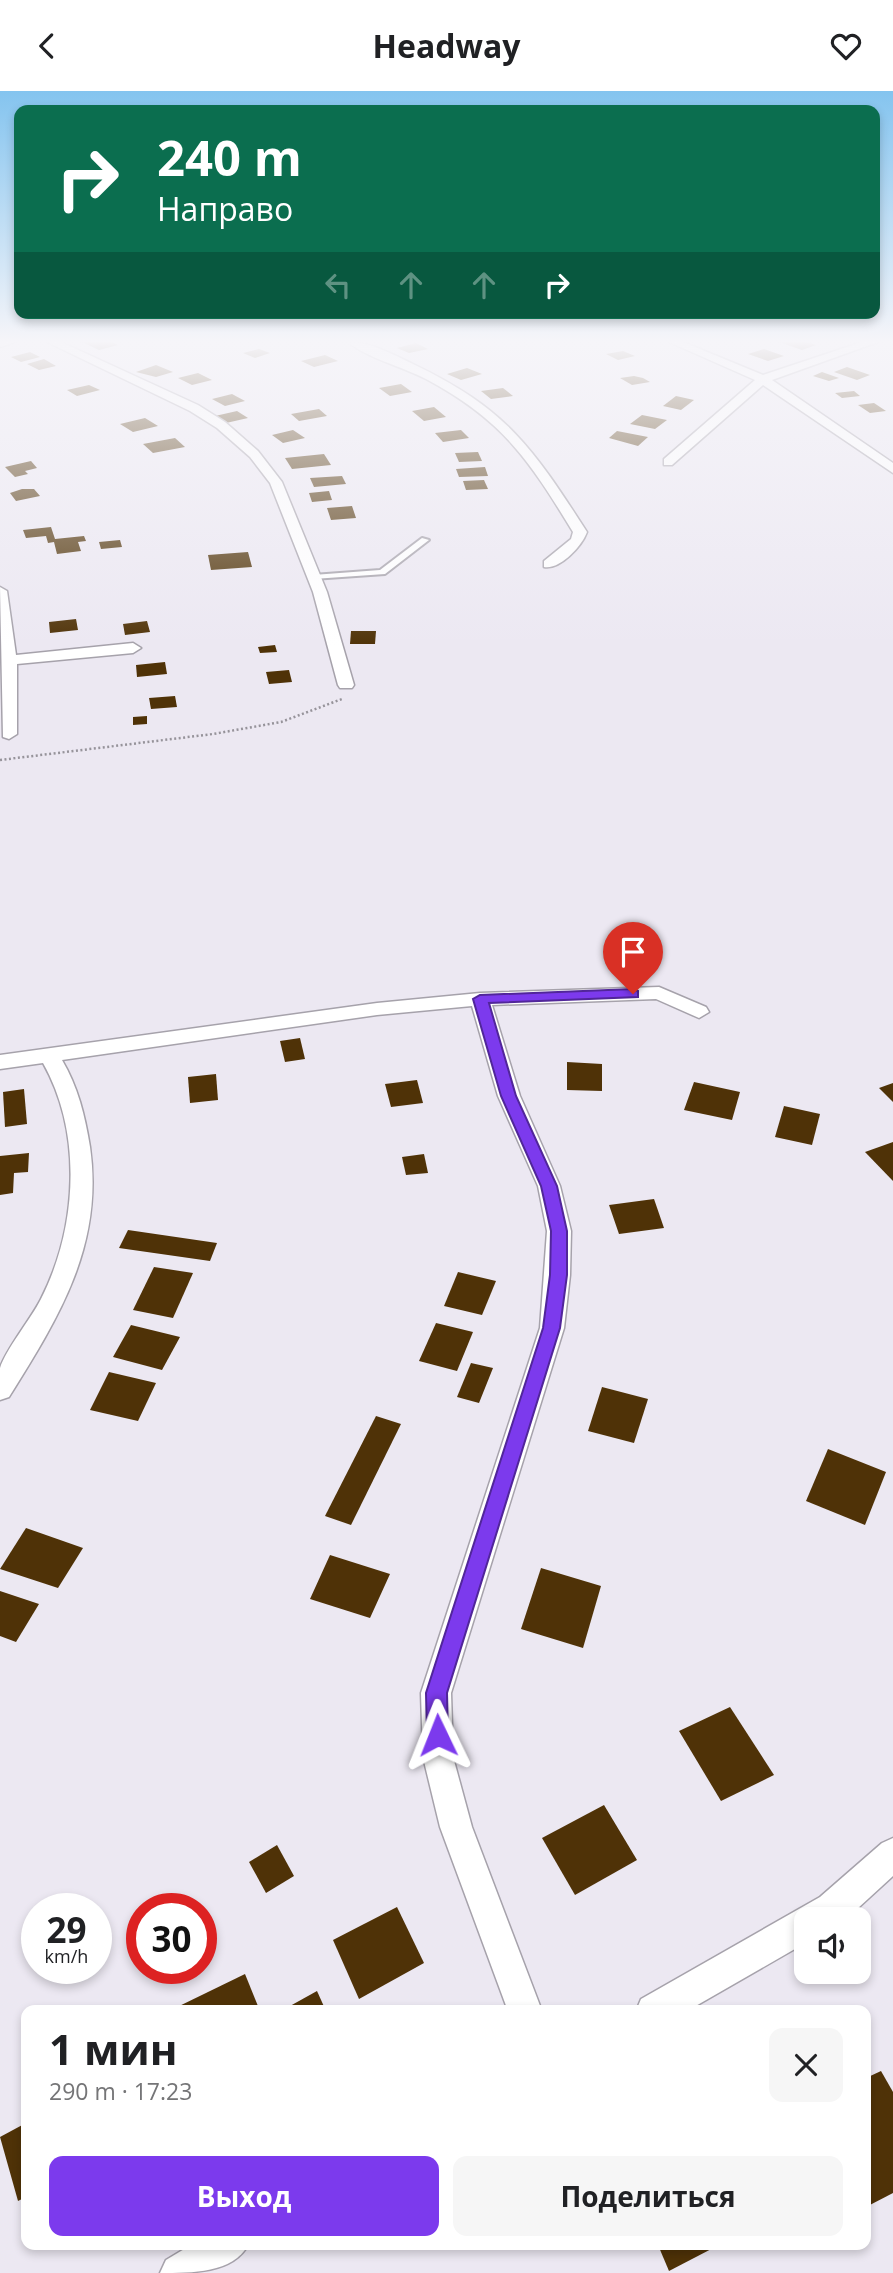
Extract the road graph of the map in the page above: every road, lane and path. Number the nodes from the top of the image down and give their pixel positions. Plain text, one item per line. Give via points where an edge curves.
1 (243, 444) edge
2 (520, 444) edge
3 (689, 444) edge
4 (857, 444) edge
5 (668, 462) dead end
6 (893, 469) edge
7 (425, 540) dead end
8 (549, 564) dead end
9 (313, 577) junction
10 (0, 591) edge
11 (133, 648) dead end
12 (4, 660) edge
13 (346, 685) joint
14 (9, 734) dead end
15 (0, 760) edge
16 (480, 999) junction
17 (699, 1012) dead end
18 (48, 1053) junction
19 (0, 1062) edge
20 (0, 1389) edge
21 (893, 1854) edge
22 (834, 1907) edge
23 (794, 1930) edge
24 (523, 2005) edge
25 (664, 2005) edge
26 (220, 2250) edge
27 (178, 2273) edge

1 - 9 street via 276,482
2 - 8 street via 580,532 577,541
3 - 5 street
4 - 6 street
7 - 9 lane via 383,572
9 - 13 street
10 - 12 street
11 - 12 street
12 - 14 street
13 - 15 path via 348,696 281,722
16 - 17 street via 659,993
16 - 18 street
16 - 24 street via 509,1096 549,1186 559,1231 558,1275 552,1328 436,1693 438,1757 456,1827
18 - 19 street
18 - 20 street via 59,1070 80,1137 81,1205 69,1265
21 - 22 street
23 - 25 street
26 - 27 street

